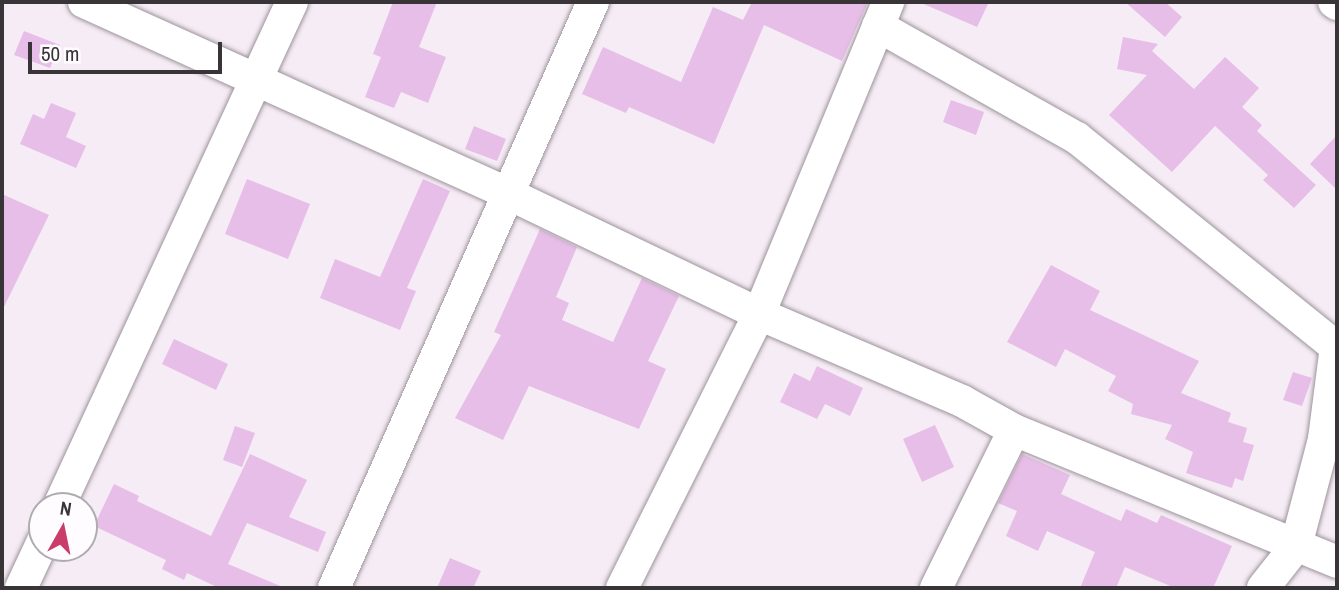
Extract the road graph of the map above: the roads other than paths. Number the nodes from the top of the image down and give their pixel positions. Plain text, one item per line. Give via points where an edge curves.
1 (84, 2) edge
2 (292, 2) edge
3 (593, 2) edge
4 (883, 14) edge
5 (257, 82) junction
6 (511, 195) junction
7 (759, 314) junction
8 (1336, 347) edge
9 (1014, 430) junction
10 (66, 492) edge
11 (1296, 546) junction
12 (33, 562) edge
13 (1337, 562) edge
14 (21, 588) edge
15 (334, 588) edge
16 (622, 588) edge
17 (936, 588) edge
18 (1264, 588) edge

1 - 5 street
2 - 5 street
3 - 6 street
4 - 7 street
4 - 8 street via 1077,138
5 - 6 street
5 - 10 street
6 - 7 street
6 - 15 street
7 - 9 street via 962,401
7 - 16 street
8 - 11 street via 1324,439
9 - 11 street
9 - 17 street
11 - 13 street
11 - 18 street
12 - 14 street

